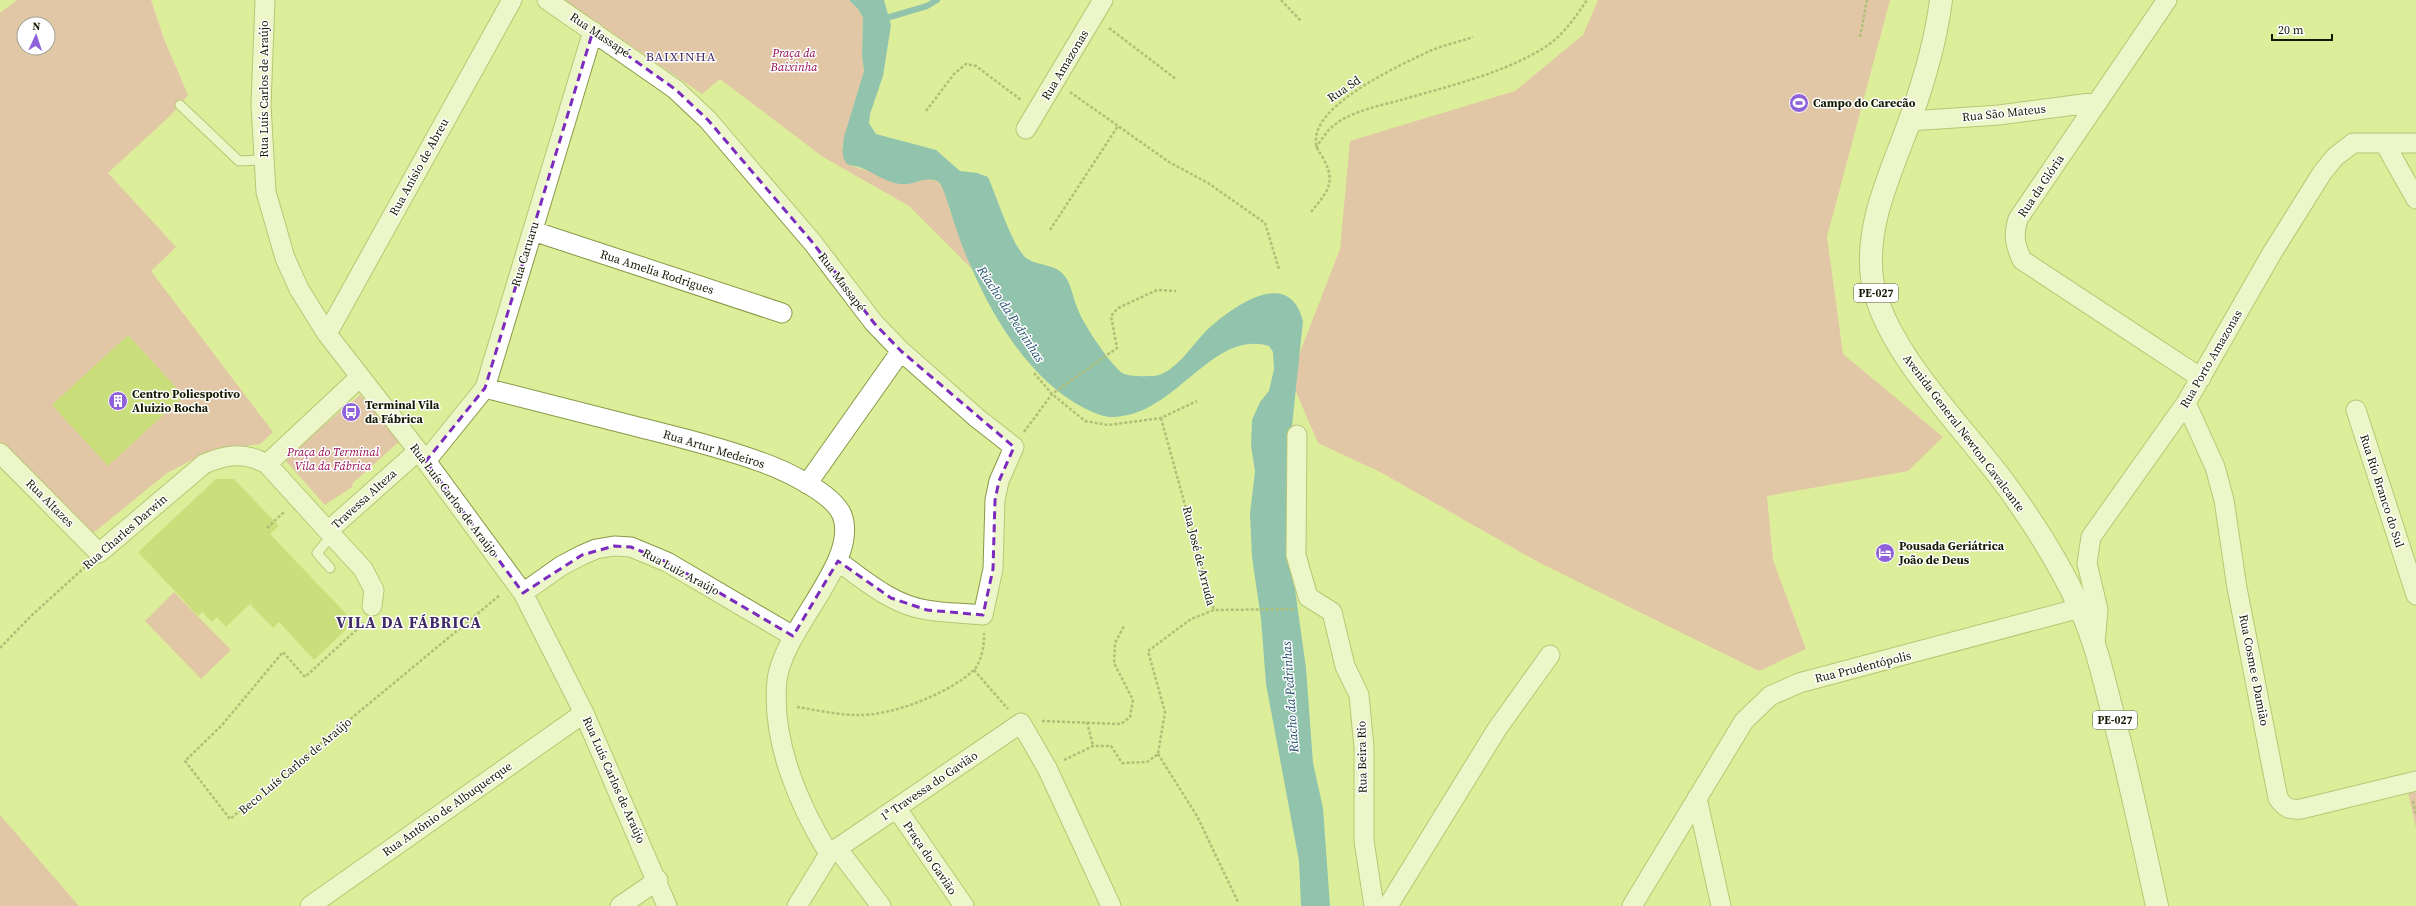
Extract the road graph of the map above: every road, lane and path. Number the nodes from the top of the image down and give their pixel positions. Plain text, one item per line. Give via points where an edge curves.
1 (265, 0) edge
2 (512, 0) edge
3 (547, 0) edge
4 (1103, 0) edge
5 (1281, 0) edge
6 (1587, 0) edge
7 (1867, 0) edge
8 (1941, 0) edge
9 (2167, 0) edge
10 (1094, 16) junction
11 (1301, 21) dead end
12 (593, 32) junction
13 (1473, 37) dead end
14 (1860, 37) dead end
15 (1176, 79) dead end
16 (1055, 81) junction
17 (2098, 102) junction
18 (180, 105) dead end
19 (926, 111) dead end
20 (1037, 111) junction
21 (1910, 121) junction
22 (1118, 126) junction
23 (1026, 129) dead end
24 (2416, 142) edge
25 (2385, 144) junction
26 (1316, 148) junction
27 (263, 160) junction
28 (2416, 199) edge
29 (1311, 212) dead end
30 (1050, 230) dead end
31 (533, 231) junction
32 (1279, 270) dead end
33 (1176, 291) dead end
34 (782, 313) dead end
35 (327, 334) junction
36 (901, 351) junction
37 (1034, 373) dead end
38 (359, 378) junction
39 (2201, 378) junction
40 (485, 388) junction
41 (1052, 394) junction
42 (1197, 401) dead end
43 (2186, 403) junction
44 (2356, 410) dead end
45 (1161, 418) junction
46 (1297, 435) dead end
47 (1014, 447) junction
48 (0, 453) edge
49 (422, 456) junction
50 (267, 464) junction
51 (807, 484) junction
52 (287, 510) dead end
53 (267, 528) dead end
54 (330, 533) junction
55 (99, 553) junction
56 (838, 561) junction
57 (330, 568) dead end
58 (519, 588) junction
59 (2416, 595) edge
60 (372, 606) joint
61 (2080, 608) junction
62 (1301, 609) dead end
63 (1214, 610) junction
64 (983, 615) junction
65 (1124, 626) dead end
66 (793, 636) junction
67 (2095, 644) junction
68 (0, 648) edge
69 (1550, 655) dead end
70 (974, 670) junction
71 (777, 701) junction
72 (584, 713) junction
73 (1088, 722) junction
74 (1021, 723) junction
75 (1094, 746) junction
76 (1158, 754) junction
77 (1047, 768) junction
78 (2416, 781) edge
79 (1697, 798) junction
80 (897, 809) junction
81 (833, 851) junction
82 (658, 880) junction
83 (1238, 902) dead end
84 (310, 906) edge
85 (620, 906) edge
86 (667, 906) edge
87 (797, 906) edge
88 (881, 906) edge
89 (964, 906) edge
90 (1111, 906) edge
91 (1374, 906) edge
92 (1388, 906) edge
93 (1632, 906) edge
94 (1721, 906) edge
95 (2157, 906) edge

1 - 27 street, Rua Luís Carlos de Araújo via 261,105
2 - 35 street, Rua Anísio de Abreu
3 - 12 street, Rua Massapé
4 - 10 street, Rua Amazonas
5 - 11 path
6 - 26 path via 1562,32 1543,49 1514,63 1457,84 1371,108 1347,118 1333,126
7 - 14 path
8 - 21 main road, Avenida General Newton Cavalcante / PE-027 via 1930,59
9 - 17 street, Rua da Glória
10 - 15 path
10 - 16 street, Rua Amazonas
12 - 31 street, Rua Caruaru
12 - 36 street, Rua Massapé via 675,89 708,120 813,243 859,305
13 - 26 path, Rua Sd via 1431,50 1343,100 1329,110 1322,120 1316,138
16 - 20 street, Rua Amazonas
16 - 22 path
17 - 21 street, Rua São Mateus via 1999,115
17 - 39 street, Rua da Glória via 2018,219 2014,231 2015,245 2022,260
18 - 27 lane via 239,161
19 - 20 path via 954,74 966,64 976,66
20 - 23 street, Rua Amazonas
21 - 61 main road, Avenida General Newton Cavalcante / PE-027 via 1883,192 1872,239 1872,278 1881,312 1898,344 2001,479 2045,544
22 - 30 path
22 - 32 path via 1265,223
24 - 25 street, Rua Porto Amazonas
25 - 28 street
25 - 39 street, Rua Porto Amazonas via 2354,142 2344,148 2331,162 2272,253
26 - 29 path via 1327,166 1330,179 1326,193
27 - 35 street, Rua Luís Carlos de Araújo via 266,192 285,258 299,289
31 - 34 street, Rua Amelia Rodrigues
31 - 40 street, Rua Caruaru
33 - 41 path via 1157,290 1118,308 1111,316 1117,348
35 - 38 street, Rua Luís Carlos de Araújo
36 - 47 street, Rua Massapé
36 - 51 street
37 - 41 path
38 - 49 street, Rua Luís Carlos de Araújo
38 - 50 street
39 - 43 street, Rua Porto Amazonas
40 - 49 street, Rua Caruaru
40 - 51 street, Rua Artur Medeiros via 727,452 763,463
41 - 45 path via 1086,422 1108,425
41 - 47 path
42 - 45 path
43 - 67 street, Rua Porto Amazonas via 2091,537 2087,563 2098,610
43 - 78 street, Rua Cosme e Damião via 2215,467 2224,500 2237,588 2278,798 2285,807 2292,810 2301,809
44 - 59 street, Rua Rio Branco do Sul
45 - 63 path, Rua José de Arruda
46 - 91 street, Rua Beira Rio via 1296,556 1308,597 1332,612 1345,666 1359,694 1364,748 1364,842
47 - 64 street via 999,481 995,500 993,569
48 - 55 street, Rua Altazes
49 - 54 street, Travessa Alteza
49 - 58 street, Rua Luís Carlos de Araújo
50 - 54 street, Travessa Alteza
50 - 55 street, Rua Charles Darwin via 240,454 221,456 204,464
51 - 56 street, Rua Artur Medeiros via 833,502 842,516 844,531
52 - 53 path
54 - 57 lane via 317,554
54 - 60 street via 363,569 374,590
55 - 68 path, Rua Charles Darwin
56 - 64 street via 876,588 908,605 927,610
56 - 66 street, Rua Artur Medeiros
58 - 60 path, Beco Luís Carlos de Araújo via 230,819 185,761 222,725 283,652 305,677 366,621
58 - 66 street, Rua Luiz Araújo via 596,549 631,547 667,562
58 - 72 street, Rua Luís Carlos de Araújo
61 - 67 main road, Avenida General Newton Cavalcante / PE-027
61 - 79 street, Rua Prudentópolis via 1784,688 1759,704 1744,721
62 - 63 path
63 - 76 path, Rua José de Arruda via 1191,620 1148,651 1165,712
64 - 70 path via 984,640
65 - 73 path via 1115,642 1114,663 1133,700 1130,717 1121,724
66 - 71 street, Rua Artur Medeiros via 784,653 777,679
67 - 95 main road, Avenida General Newton Cavalcante / PE-027
69 - 92 street via 1497,729
70 - 71 path via 913,705 886,713 857,715 793,706
70 - 74 path
71 - 81 street, Rua Artur Medeiros via 781,736 791,776 817,834
72 - 82 street, Rua Luís Carlos de Araújo
72 - 84 street, Rua Antônio de Albuquerque
73 - 74 path via 1046,720
73 - 75 path
74 - 77 street
74 - 80 street, 1ª Travessa do Gavião
75 - 76 path via 1110,746 1122,762 1147,762
75 - 77 path
76 - 83 path via 1197,816
77 - 90 street
79 - 93 street, Rua Prudentópolis
79 - 94 street
80 - 81 street, 1ª Travessa do Gavião
80 - 89 street, Praça do Gavião
81 - 87 street
81 - 88 street, Rua Artur Medeiros
82 - 85 street
82 - 86 street, Rua Luís Carlos de Araújo

